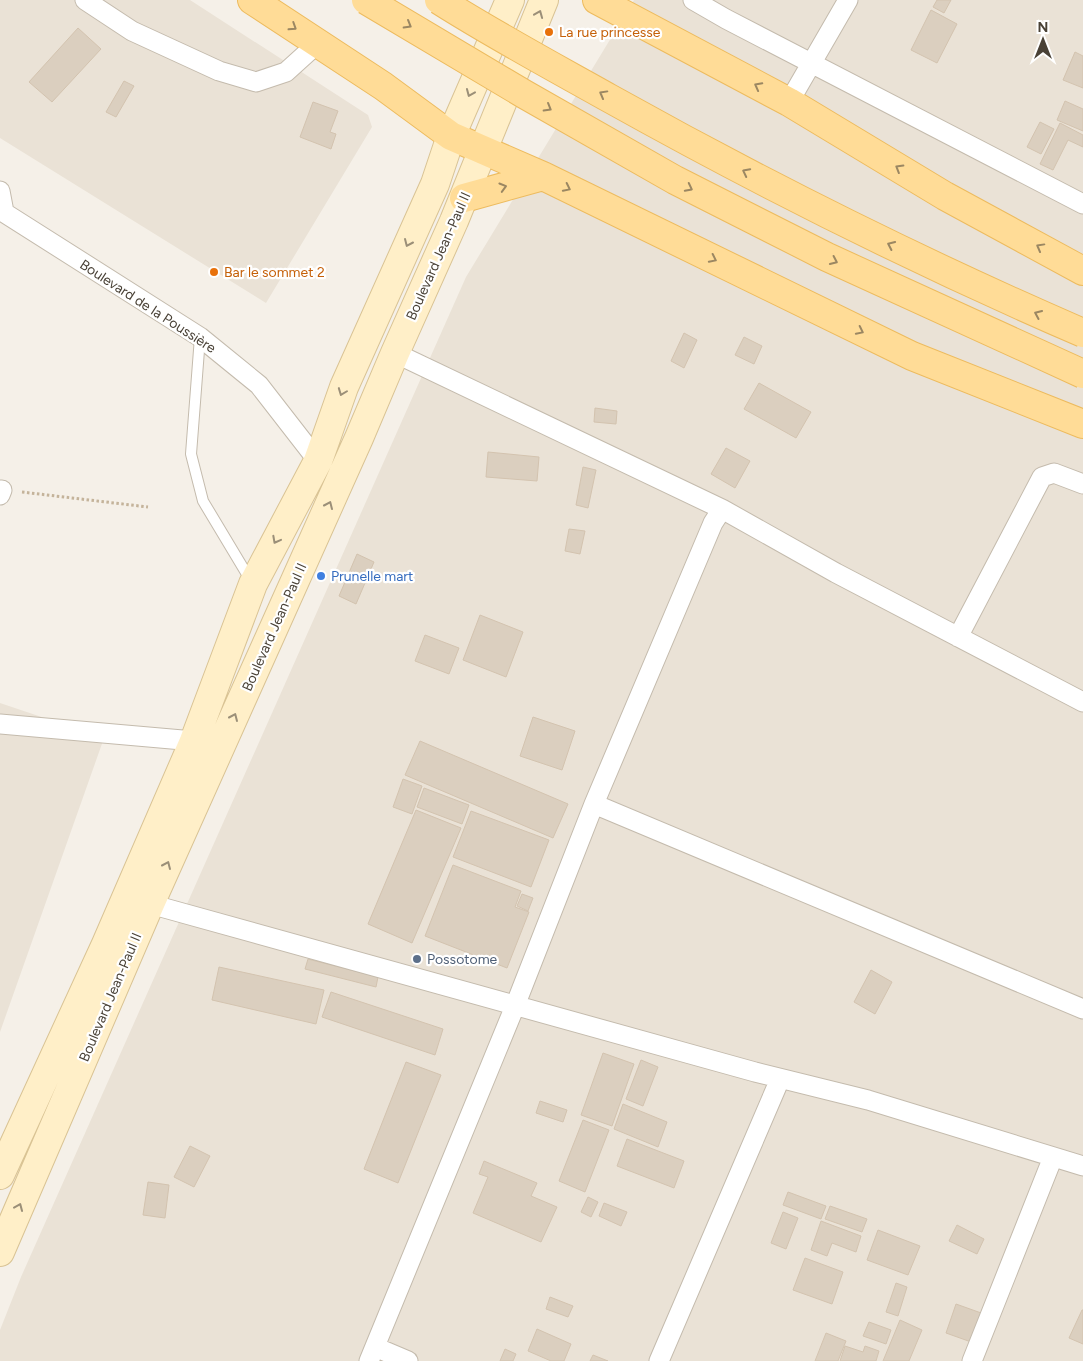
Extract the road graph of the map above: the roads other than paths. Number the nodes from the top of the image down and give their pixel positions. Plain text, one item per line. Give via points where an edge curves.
1 (85, 0) edge
2 (252, 0) edge
3 (366, 0) edge
4 (439, 0) edge
5 (510, 0) edge
6 (544, 0) edge
7 (597, 0) edge
8 (693, 0) edge
9 (848, 0) edge
10 (318, 43) junction
11 (812, 63) junction
12 (789, 102) junction
13 (451, 136) junction
14 (483, 151) junction
15 (543, 176) junction
16 (0, 191) edge
17 (464, 198) junction
18 (1083, 204) edge
19 (2, 211) edge
20 (1083, 271) edge
21 (1083, 333) edge
22 (200, 337) junction
23 (395, 353) junction
24 (1083, 374) edge
25 (1083, 424) edge
26 (318, 461) junction
27 (1083, 484) edge
28 (722, 509) junction
29 (252, 584) junction
30 (958, 637) junction
31 (1083, 702) edge
32 (0, 724) edge
33 (206, 746) junction
34 (594, 804) junction
35 (150, 904) junction
36 (515, 1006) junction
37 (1083, 1009) edge
38 (780, 1078) junction
39 (1053, 1157) junction
40 (1083, 1166) edge
41 (0, 1175) edge
42 (0, 1252) edge
43 (372, 1354) edge
44 (663, 1360) edge
45 (408, 1361) edge
46 (972, 1361) edge

1 - 10 street via 132,31 219,71 256,82 286,72
2 -> 10 main road
3 -> 24 main road, bridge via 675,180 827,257
21 -> 4 main road, bridge via 860,230 694,146
5 -> 13 main road, Boulevard Jean-Paul II
14 -> 6 main road, Boulevard Jean-Paul II
12 -> 7 main road
8 - 11 street
9 - 11 street
10 - 13 main road
11 - 12 street
11 - 18 street
20 -> 12 main road via 945,196
13 - 14 main road
13 -> 26 main road, Boulevard Jean-Paul II via 435,184 344,387
14 - 15 main road
14 - 17 main road, Boulevard Jean-Paul II
17 -> 15 main road
15 -> 25 main road via 912,356
16 - 19 street, Boulevard de la Poussière
17 - 23 main road, Boulevard Jean-Paul II
19 - 22 street, Boulevard de la Poussière
22 - 26 street, Boulevard de la Poussière via 259,385
22 - 29 lane via 191,454 204,501
23 - 28 street
33 -> 23 main road, Boulevard Jean-Paul II via 359,438
26 -> 29 main road, Boulevard Jean-Paul II
27 - 30 street via 1054,473 1042,477
28 - 30 street
28 - 34 street
29 - 33 main road, Boulevard Jean-Paul II
30 - 31 street
32 - 33 street
35 -> 33 main road, Boulevard Jean-Paul II
33 - 41 main road, Boulevard Jean-Paul II via 106,944
34 - 36 street
34 - 37 street
35 - 36 street
42 -> 35 main road, Boulevard Jean-Paul II
36 - 38 street
36 - 43 street
38 - 39 street via 868,1100
38 - 44 street
39 - 40 street
39 - 46 street
43 - 45 street

